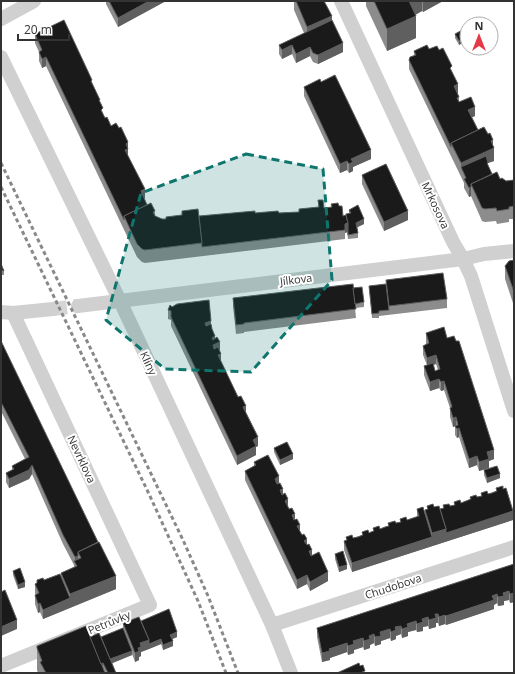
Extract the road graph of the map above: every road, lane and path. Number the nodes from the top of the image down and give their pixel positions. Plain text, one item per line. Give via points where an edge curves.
1 (34, 1) edge
2 (344, 2) edge
3 (1, 19) edge
4 (1, 57) edge
5 (514, 251) edge
6 (463, 259) junction
7 (120, 301) junction
8 (78, 306) tunnel mouth
9 (53, 309) tunnel mouth
10 (7, 313) edge
11 (514, 411) edge
12 (514, 547) edge
13 (150, 605) joint
14 (272, 624) junction
15 (8, 667) edge
16 (291, 673) edge

1 - 3 street
2 - 6 street, Mrkosova
4 - 7 street, Klíny
5 - 6 street, Jílkova
6 - 7 street, Jílkova
6 - 11 street, Mrkosova
7 - 8 street, Jílkova
7 - 14 street, Klíny
9 - 10 street
10 - 13 street, Nevrklova
12 - 14 street, Chudobova
13 - 15 street, Petrůvky
14 - 16 street, Klíny

